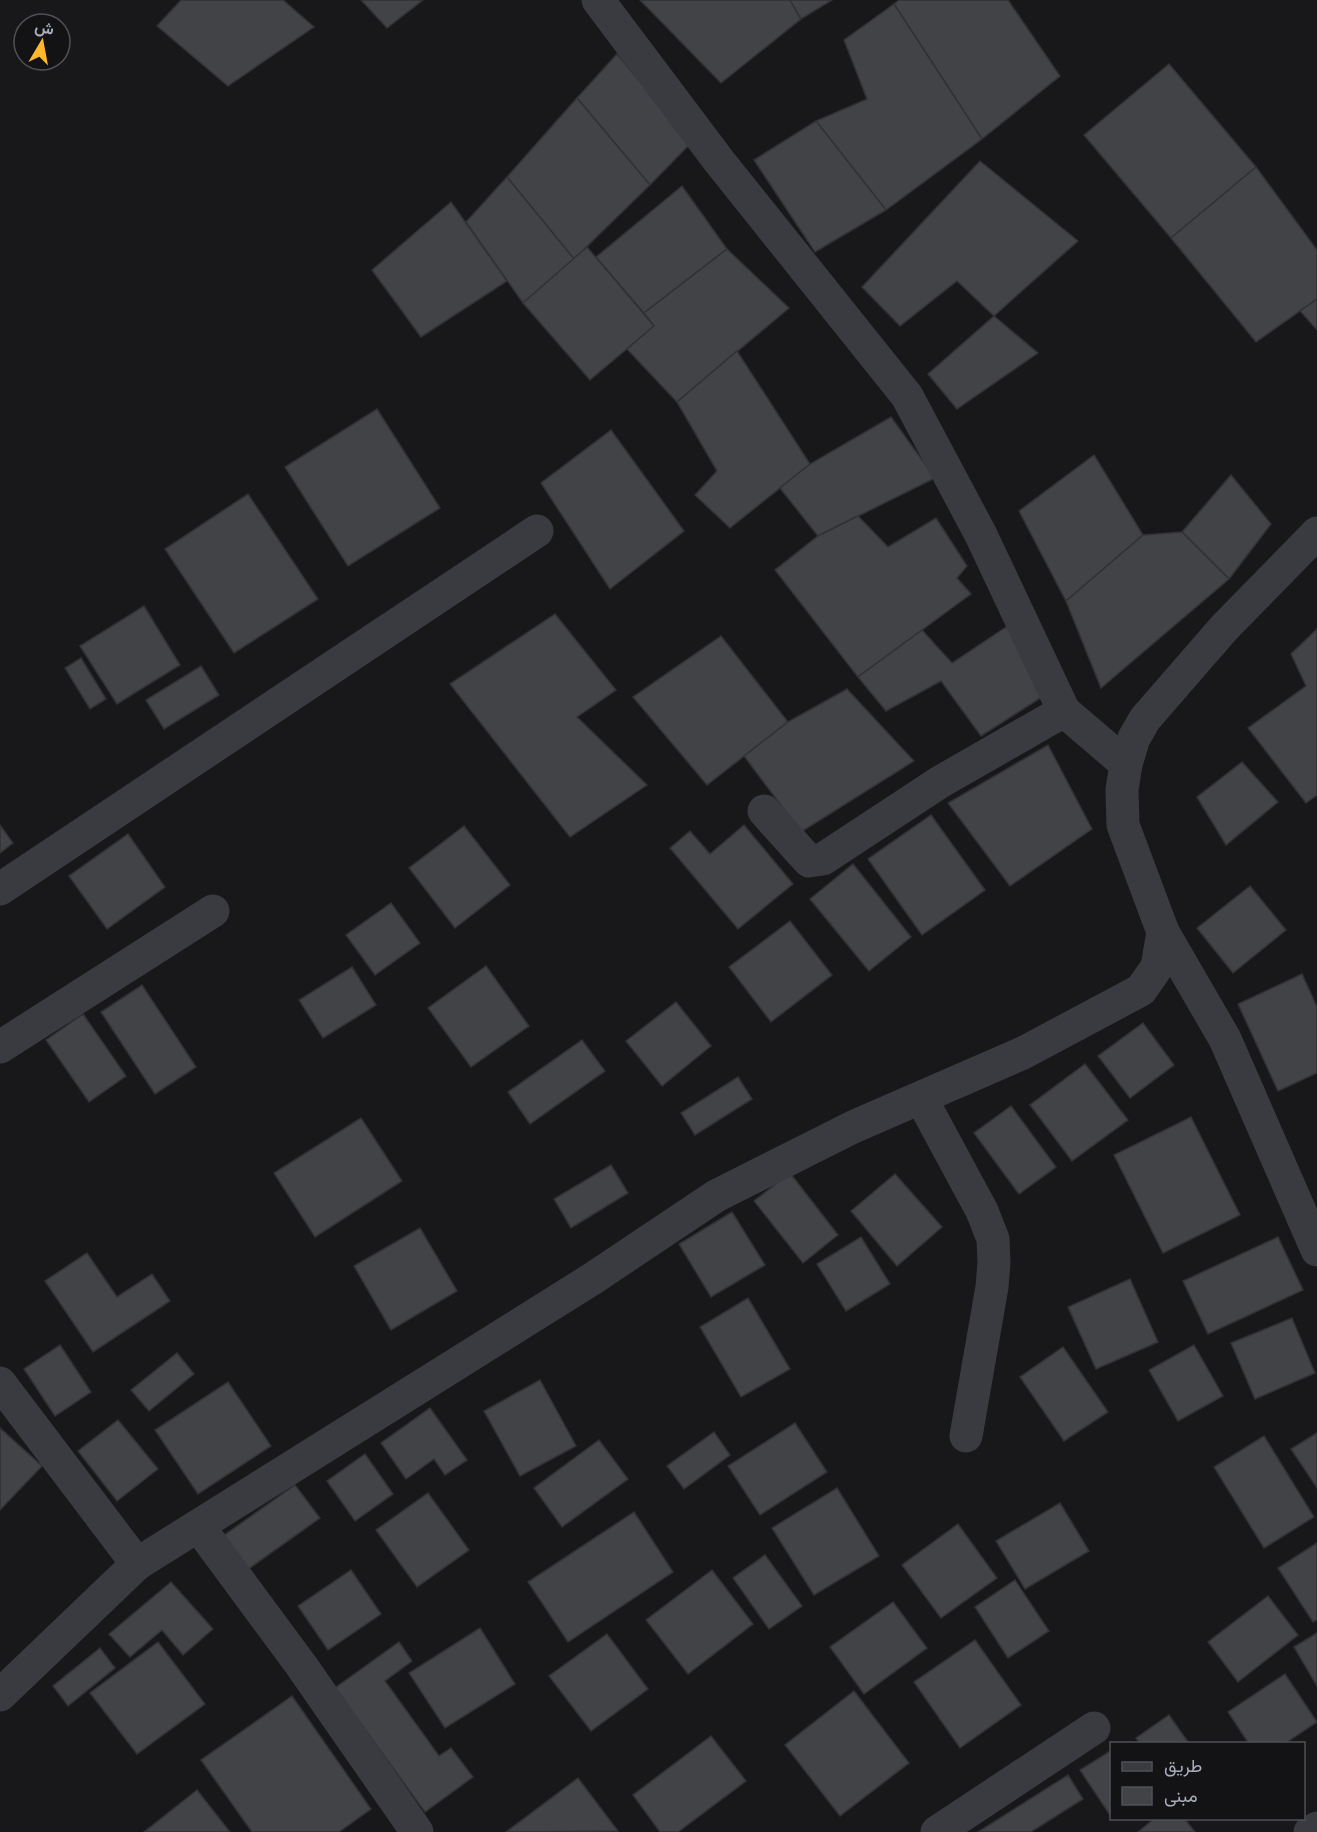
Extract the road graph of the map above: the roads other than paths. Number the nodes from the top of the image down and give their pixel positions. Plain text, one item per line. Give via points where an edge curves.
1 (608, 5) edge
2 (537, 531) dead end
3 (1317, 533) edge
4 (1064, 711) junction
5 (1126, 764) junction
6 (764, 811) dead end
7 (0, 889) edge
8 (213, 911) dead end
9 (1163, 932) junction
10 (0, 1047) edge
11 (921, 1098) junction
12 (1317, 1250) edge
13 (0, 1383) edge
14 (966, 1437) dead end
15 (199, 1527) junction
16 (137, 1564) junction
17 (0, 1695) edge
18 (1094, 1728) dead end
19 (404, 1827) edge
20 (1317, 1828) edge
21 (937, 1832) edge
22 (1310, 1832) edge

1 - 4 street via 720,161 908,396 981,535
2 - 7 street
3 - 5 street via 1224,628 1145,718
4 - 5 street
4 - 6 street via 940,782 823,860 809,861
5 - 9 street via 1123,825
8 - 10 street
9 - 11 street via 1157,967 1141,990 1023,1053
9 - 12 street via 1225,1039
11 - 14 street via 993,1239 992,1287
11 - 15 street via 853,1127 716,1196 592,1279
13 - 16 street
15 - 16 street
15 - 19 street via 301,1665
16 - 17 street
18 - 21 street
20 - 22 street

